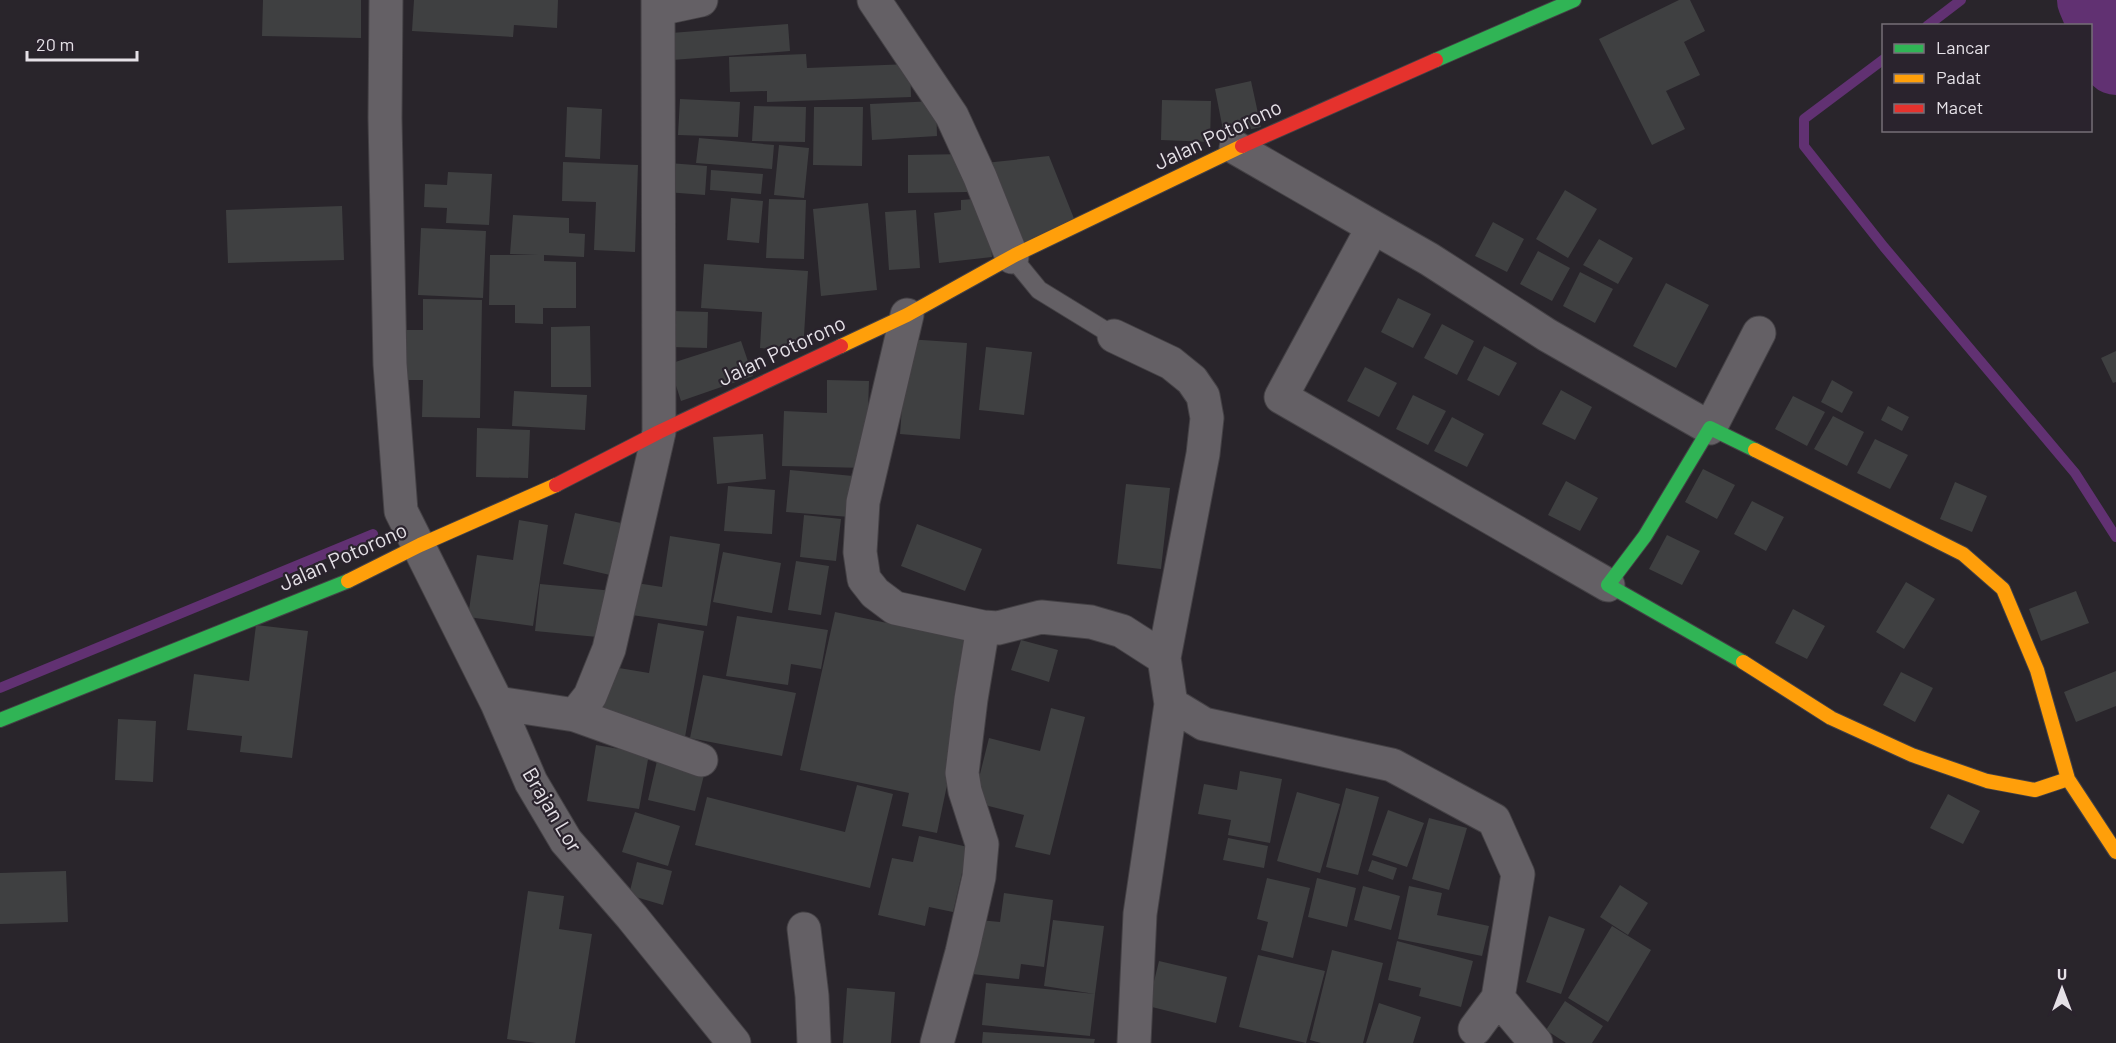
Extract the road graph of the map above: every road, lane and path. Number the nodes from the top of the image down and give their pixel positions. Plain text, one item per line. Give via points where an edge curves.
1 (386, 0) edge
2 (701, 0) edge
3 (874, 0) edge
4 (1574, 0) edge
5 (658, 4) edge
6 (1236, 148) junction
7 (1373, 226) junction
8 (1012, 257) junction
9 (907, 315) junction
10 (1759, 333) dead end
11 (1114, 336) joint
12 (1710, 428) junction
13 (659, 432) junction
14 (420, 545) junction
15 (1608, 585) junction
16 (984, 627) junction
17 (1164, 658) junction
18 (496, 703) junction
19 (1171, 704) junction
20 (574, 716) junction
21 (0, 720) edge
22 (701, 760) dead end
23 (2068, 779) junction
24 (2116, 852) edge
25 (804, 929) dead end
26 (1498, 999) junction
27 (1475, 1029) dead end
28 (734, 1043) edge
29 (814, 1043) edge
30 (936, 1043) edge
31 (1134, 1043) edge
32 (1536, 1043) edge

1 - 14 street, Brajan Lor via 390,364 401,511
2 - 5 street
3 - 8 street via 952,116
4 - 6 street, Jalan Potorono
5 - 13 street
6 - 7 street
6 - 8 street, Jalan Potorono
7 - 12 street via 1547,335
7 - 15 street via 1281,397
8 - 9 street, Jalan Potorono
8 - 11 lane via 1039,290
9 - 13 street, Jalan Potorono
9 - 16 street via 863,502 860,552 864,579 895,608
10 - 12 street
11 - 17 street via 1171,363 1192,380 1203,396 1208,418
12 - 15 street via 1645,536
12 - 23 street via 1963,554 2003,589 2037,670
13 - 14 street, Jalan Potorono via 558,484
13 - 20 street via 609,649 590,696
14 - 18 street, Brajan Lor
14 - 21 street, Jalan Potorono via 341,584
15 - 23 street via 1724,650 1831,718 1912,755 1987,781 2035,790
16 - 17 street via 999,628 1041,617 1091,622 1122,631
16 - 30 street via 962,773 982,844 979,878
17 - 19 street
18 - 20 street
18 - 28 street, Brajan Lor via 531,782 566,841
19 - 26 street via 1204,724 1392,765 1494,820 1518,874
19 - 31 street via 1140,914
20 - 22 street
23 - 24 street
25 - 29 street
26 - 27 street
26 - 32 street

